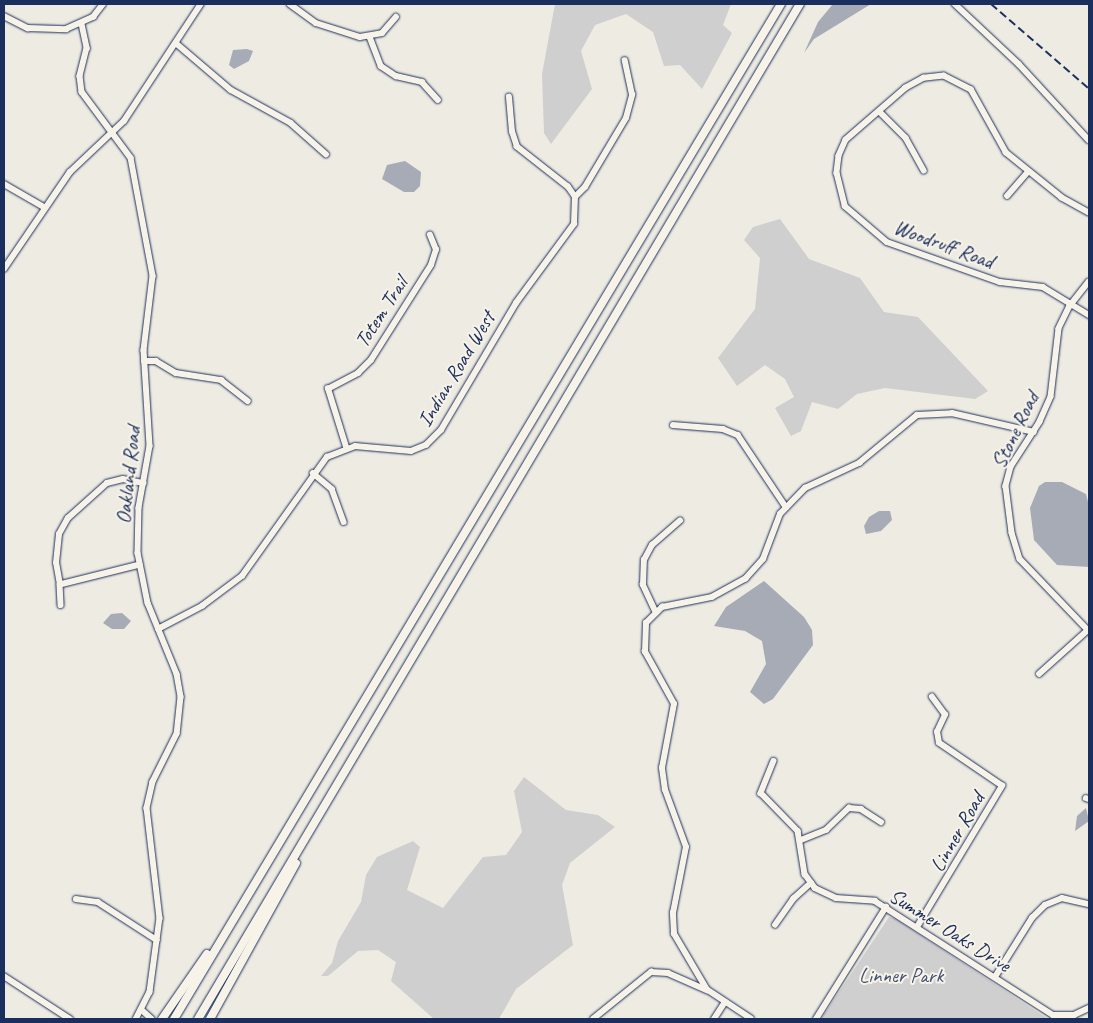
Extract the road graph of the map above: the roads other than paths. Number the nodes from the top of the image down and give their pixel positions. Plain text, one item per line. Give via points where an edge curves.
1 (103, 4) edge
2 (201, 4) edge
3 (290, 4) edge
4 (780, 4) edge
5 (800, 4) edge
6 (954, 4) edge
7 (4, 16) edge
8 (396, 17) dead end
9 (82, 24) junction
10 (370, 37) junction
11 (176, 43) junction
12 (625, 61) dead end
13 (509, 97) dead end
14 (438, 100) dead end
15 (879, 111) junction
16 (113, 133) junction
17 (1089, 140) edge
18 (326, 154) dead end
19 (924, 170) dead end
20 (1028, 172) junction
21 (4, 184) edge
22 (1007, 196) dead end
23 (575, 197) junction
24 (44, 207) junction
25 (1089, 213) edge
26 (430, 235) dead end
27 (4, 269) edge
28 (1089, 282) edge
29 (1072, 303) junction
30 (1089, 315) edge
31 (144, 361) junction
32 (248, 401) dead end
33 (673, 425) dead end
34 (1034, 432) junction
35 (346, 447) junction
36 (313, 473) junction
37 (144, 483) junction
38 (786, 507) junction
39 (680, 520) dead end
40 (344, 522) dead end
41 (140, 565) junction
42 (60, 585) junction
43 (61, 605) dead end
44 (655, 611) junction
45 (158, 629) junction
46 (1089, 631) edge
47 (1039, 674) dead end
48 (932, 697) dead end
49 (774, 761) dead end
50 (881, 822) dead end
51 (801, 840) junction
52 (305, 841) junction
53 (811, 883) junction
54 (76, 899) dead end
55 (1089, 904) edge
56 (886, 907) junction
57 (239, 910) junction
58 (775, 925) dead end
59 (917, 927) junction
60 (157, 940) junction
61 (4, 976) edge
62 (995, 977) junction
63 (707, 990) junction
64 (725, 1002) junction
65 (1089, 1008) edge
66 (142, 1010) junction
67 (70, 1019) edge
68 (136, 1019) edge
69 (152, 1019) edge
70 (162, 1019) edge
71 (174, 1019) edge
72 (198, 1019) edge
73 (210, 1019) edge
74 (593, 1019) edge
75 (714, 1019) edge
76 (751, 1019) edge
77 (816, 1019) edge

1 - 9 street via 93,17
2 - 11 street
3 - 10 street via 333,30
4 - 57 highway
5 - 52 highway
6 - 17 street via 1019,64
7 - 9 street via 40,30
8 - 10 street via 388,29
9 - 16 street, Oakland Road via 87,48 80,76 82,92
10 - 14 street via 381,66 396,76 422,82
11 - 16 street
11 - 18 street via 231,90 291,123
12 - 23 street via 632,95 626,118 586,187
13 - 23 street via 517,147 528,160 562,181
15 - 19 street via 906,138
15 - 20 street, Woodruff Road via 914,82 934,76 954,79 978,99 998,145
15 - 29 street, Woodruff Road via 846,140 839,156 841,197 850,213 875,234 900,248 1000,282 1043,287
16 - 24 street via 70,172
16 - 31 street, Oakland Road via 131,158 153,276
20 - 22 street
20 - 25 street, Woodruff Road via 1062,198
21 - 24 street
23 - 35 street, Indian Road West via 576,215 571,232 528,284 433,440 403,452 365,446
24 - 27 street
26 - 35 street, Totem Trail via 436,250 431,265 371,360 358,373 328,389
28 - 29 street, Stone Road
29 - 30 street, Woodruff Road
29 - 34 street, Stone Road via 1056,342 1051,397
31 - 32 street via 156,361 176,373 221,380
31 - 37 street, Oakland Road via 151,430
33 - 38 street via 723,429 738,435
34 - 38 street via 952,412 917,415 859,463 815,481
34 - 46 street, Stone Road via 1011,467 1006,486 1014,546 1026,569
35 - 36 street via 327,457
36 - 40 street via 332,489
36 - 45 street via 242,576 202,606
37 - 41 street, Oakland Road via 138,523
37 - 42 street via 123,479 107,483 63,523 56,563
38 - 44 street via 775,522 763,559 745,579 712,597
39 - 44 street via 652,545 644,560 642,585
41 - 42 street
41 - 45 street, Oakland Road
42 - 43 street
44 - 63 street via 646,623 643,643 674,704 662,779 686,847 672,924 678,944
45 - 60 street, Oakland Road via 177,674 181,707 177,734 153,782 147,808 147,834 160,900
46 - 47 street
48 - 59 street, Linner Road via 945,715 937,732 939,743 1002,786
49 - 51 street via 761,793 794,825
50 - 51 street via 861,809 849,808 826,830
51 - 53 street via 802,863
52 - 72 highway
52 - 73 highway via 288,881
53 - 56 street, Summer Oaks Drive via 830,896 868,900
53 - 58 street via 793,899
54 - 60 street via 98,902
55 - 62 street via 1062,898 1045,905 1032,918
56 - 59 street, Summer Oaks Drive
56 - 77 street
57 - 70 highway
57 - 71 highway
59 - 62 street, Summer Oaks Drive
60 - 66 street, Oakland Road via 150,992
61 - 67 street
62 - 65 street, Summer Oaks Drive via 1053,1015 1074,1015
63 - 64 street
63 - 74 street via 668,973 651,972
64 - 75 street
64 - 76 street
66 - 68 street, Oakland Road
66 - 69 street

